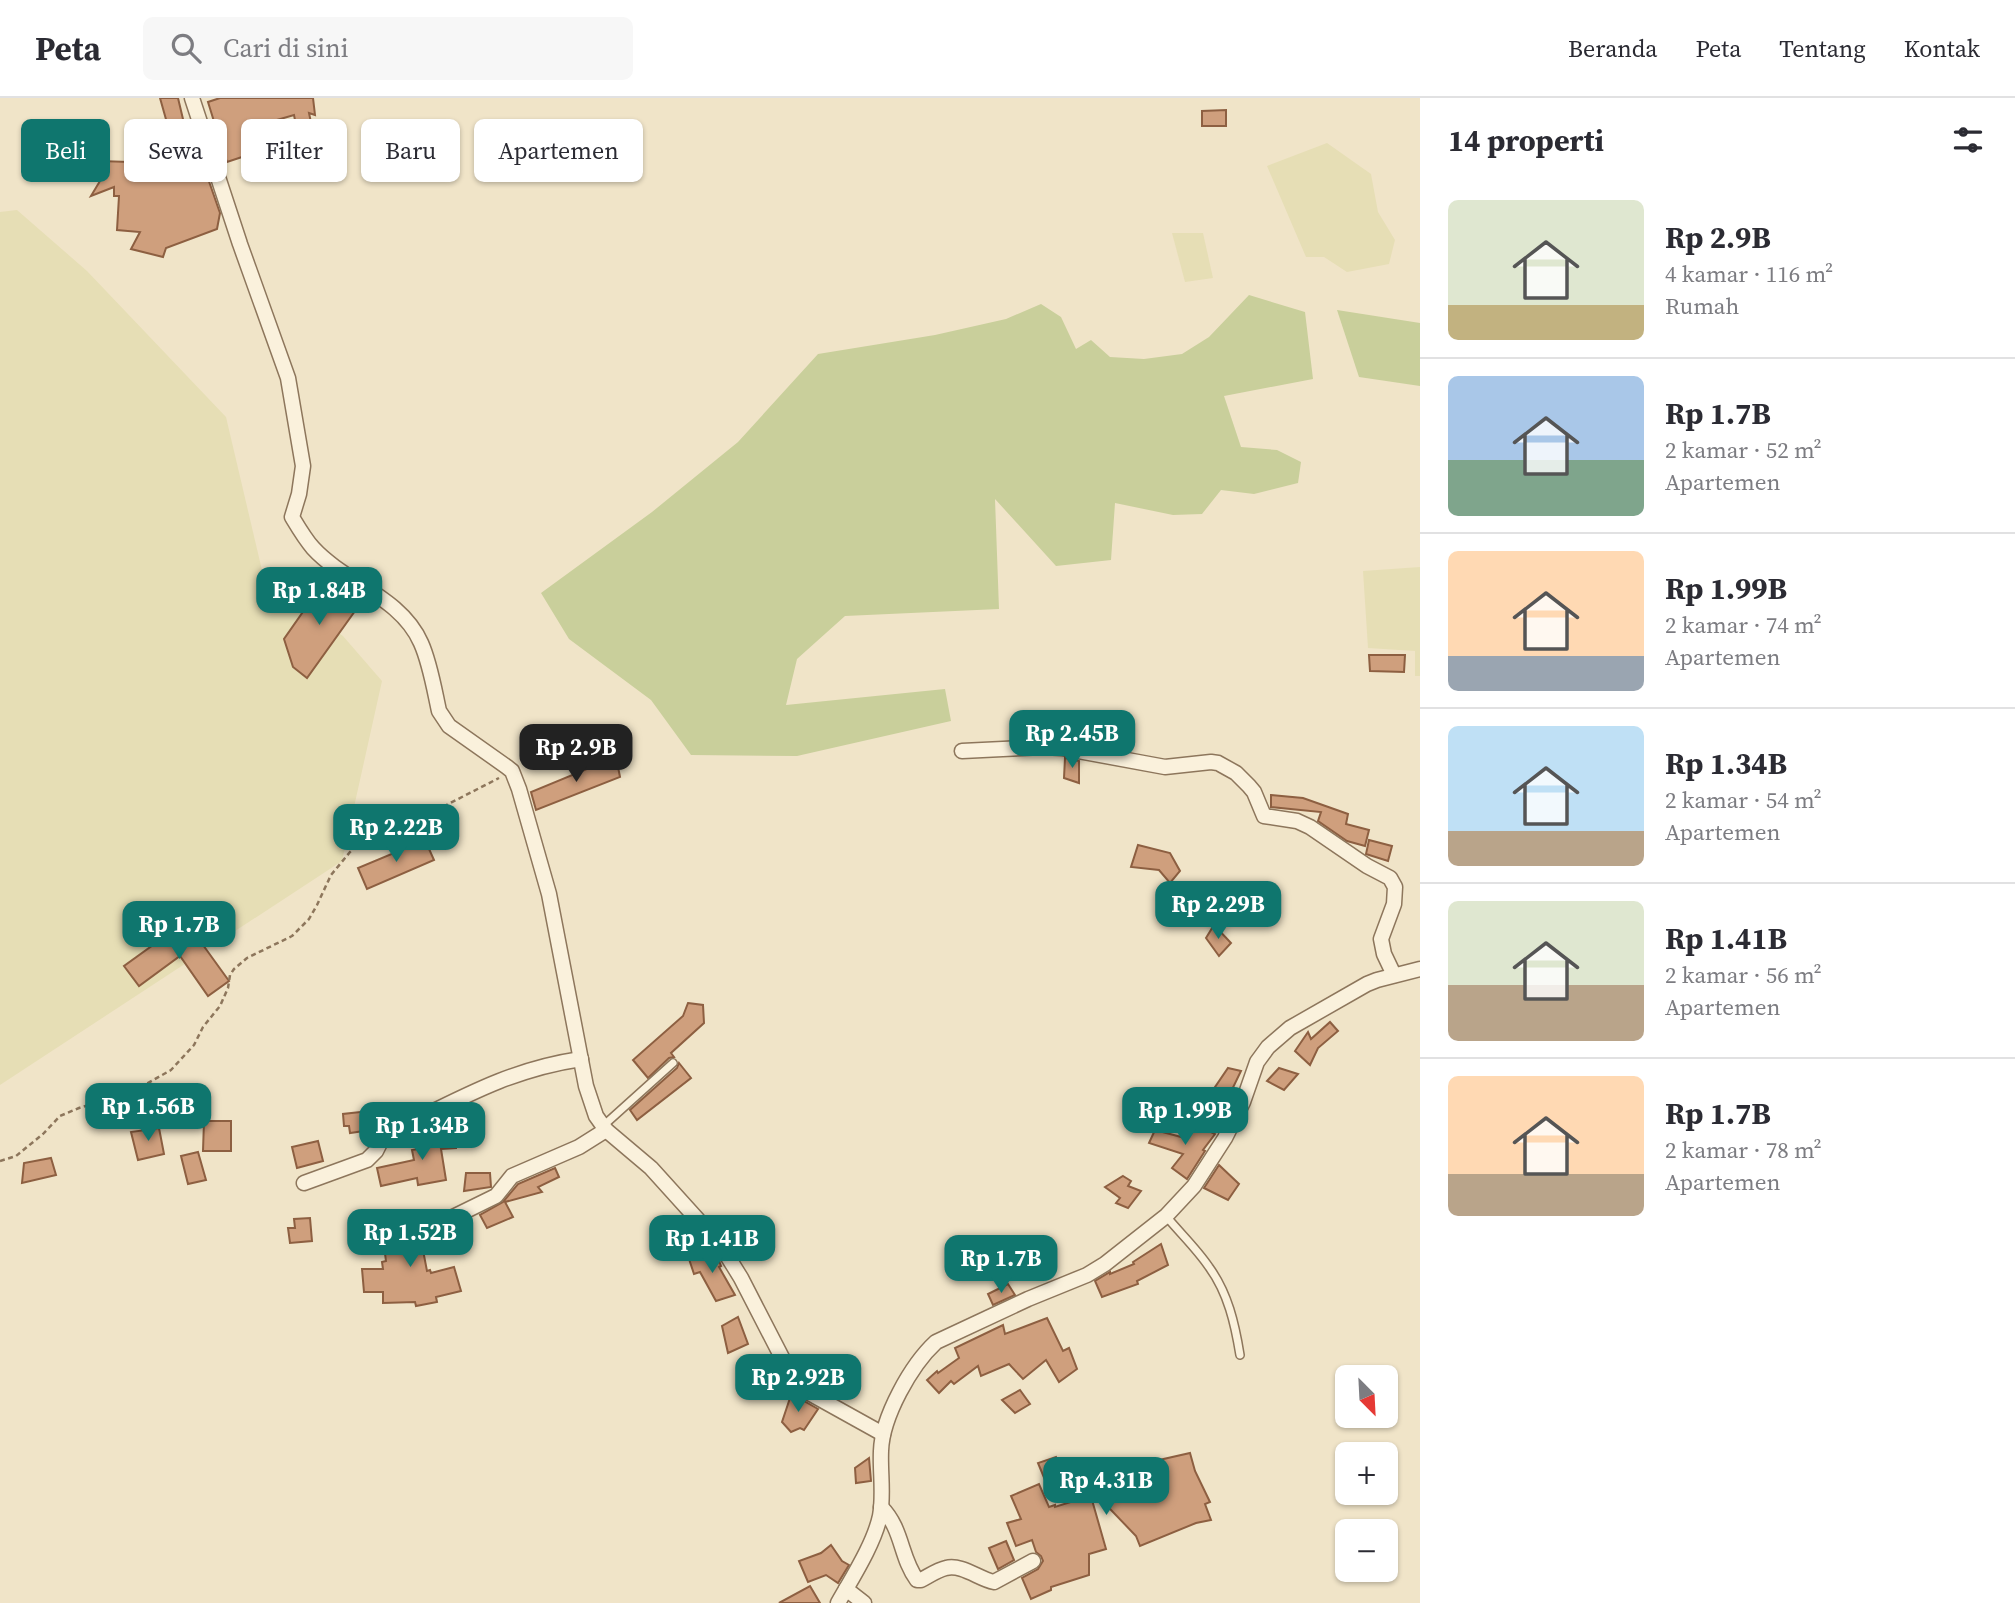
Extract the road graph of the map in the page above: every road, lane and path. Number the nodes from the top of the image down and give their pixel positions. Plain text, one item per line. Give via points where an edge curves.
1 (192, 98) edge
2 (962, 751) dead end
3 (512, 771) junction
4 (1420, 969) edge
5 (1394, 975) junction
6 (581, 1059) junction
7 (673, 1063) dead end
8 (604, 1128) junction
9 (0, 1161) edge
10 (304, 1183) dead end
11 (1166, 1216) junction
12 (441, 1223) dead end
13 (1240, 1355) dead end
14 (883, 1434) junction
15 (881, 1507) junction
16 (1033, 1561) dead end
17 (846, 1589) junction
18 (838, 1603) edge
19 (864, 1603) edge

1 - 3 street via 288,378 303,466 292,517 313,548 411,625 421,643 443,719
2 - 5 street via 1062,748 1165,767 1224,765 1254,792 1264,816 1310,827 1390,878 1395,887 1394,904 1381,939
3 - 6 street via 549,894
3 - 9 path via 421,818 390,822 378,829 331,875 309,919 292,936 234,969 220,1006 171,1070 132,1092 60,1116 16,1156
4 - 5 street
5 - 11 street via 1355,990 1290,1028 1268,1047 1257,1062 1225,1138 1194,1186
6 - 8 street via 590,1101
6 - 10 street via 523,1072 476,1090 422,1117 417,1127 383,1137 367,1160
7 - 8 lane
8 - 12 street via 557,1157 512,1177 496,1196
8 - 14 street via 651,1168 728,1257 802,1389
11 - 13 lane via 1220,1286 1235,1325
11 - 14 street via 1087,1275 936,1342 908,1378
14 - 15 street
15 - 16 street via 892,1517 918,1580 952,1567 994,1582
15 - 17 street via 874,1533
17 - 18 street
17 - 19 street

